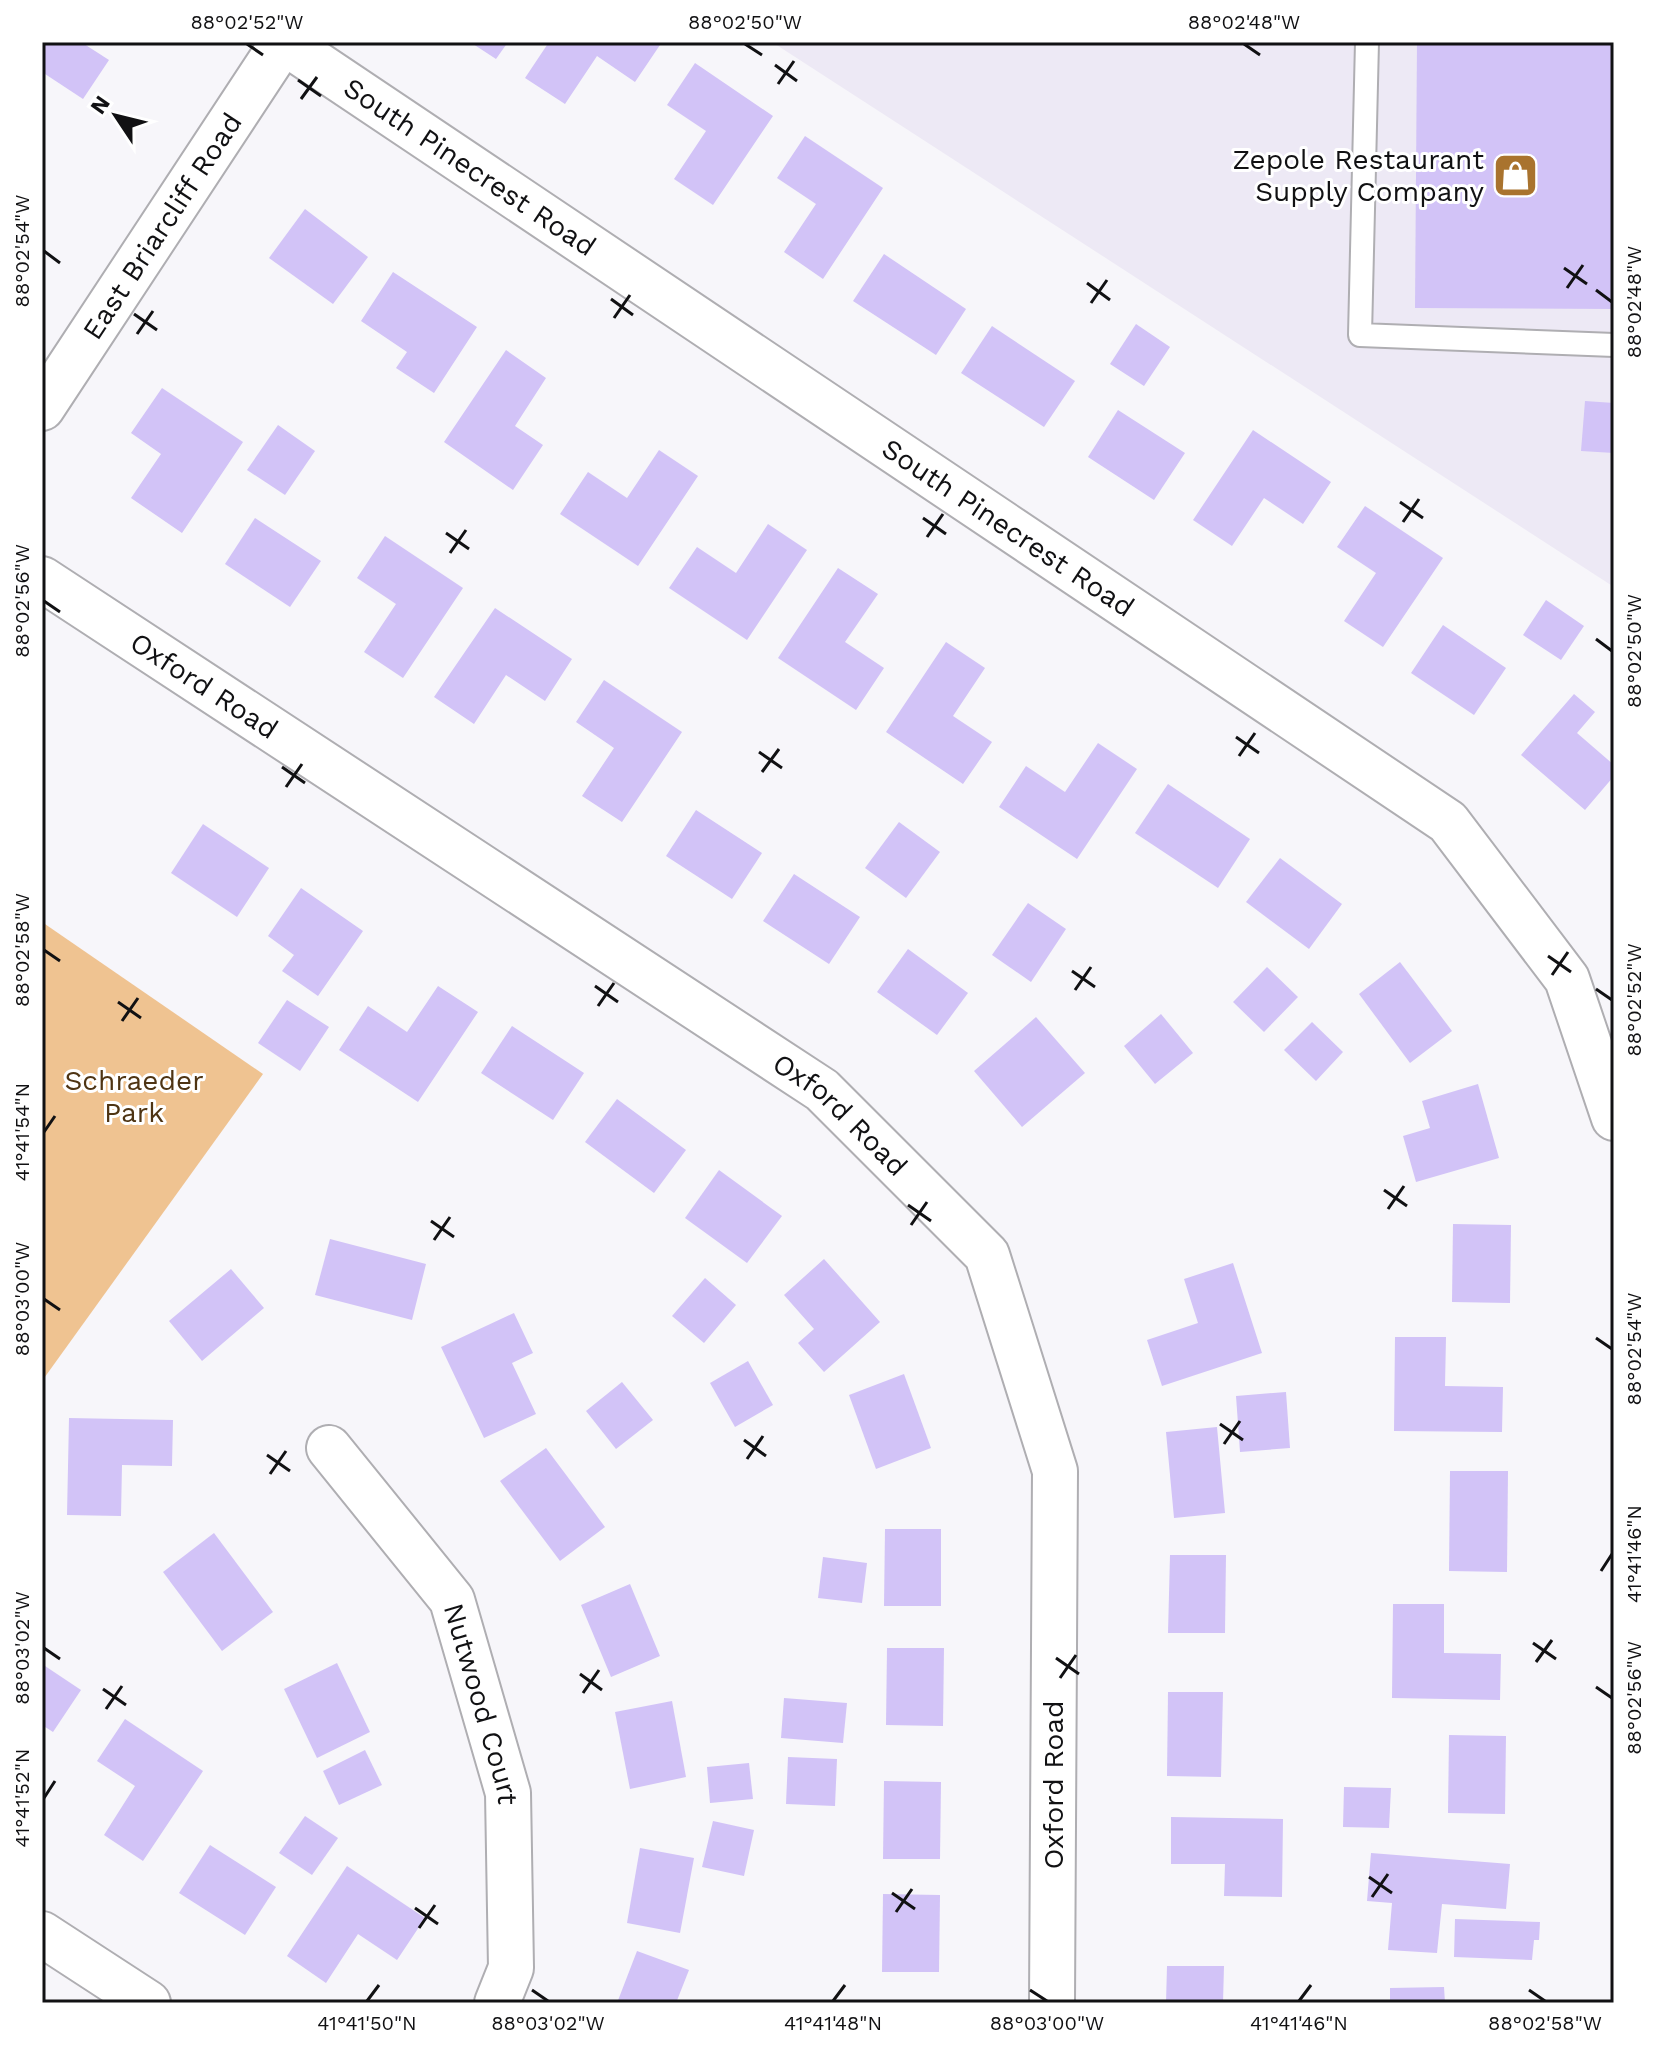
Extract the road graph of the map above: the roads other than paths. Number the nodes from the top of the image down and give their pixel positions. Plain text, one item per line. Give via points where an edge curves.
1 (283, 42) edge
2 (1367, 42) edge
3 (1614, 345) edge
4 (42, 408) edge
5 (42, 579) edge
6 (1614, 1118) edge
7 (329, 1448) dead end
8 (42, 1934) edge
9 (148, 2003) edge
10 (497, 2003) edge
11 (1052, 2003) edge

1 - 4 street, East Briarcliff Road
1 - 6 street, South Pinecrest Road via 1448,822 1567,979
2 - 3 lane via 1360,335
5 - 11 street, Oxford Road via 822,1090 987,1255 1055,1471
7 - 10 street, Nutwood Court via 452,1600 508,1793 511,1968
8 - 9 street

